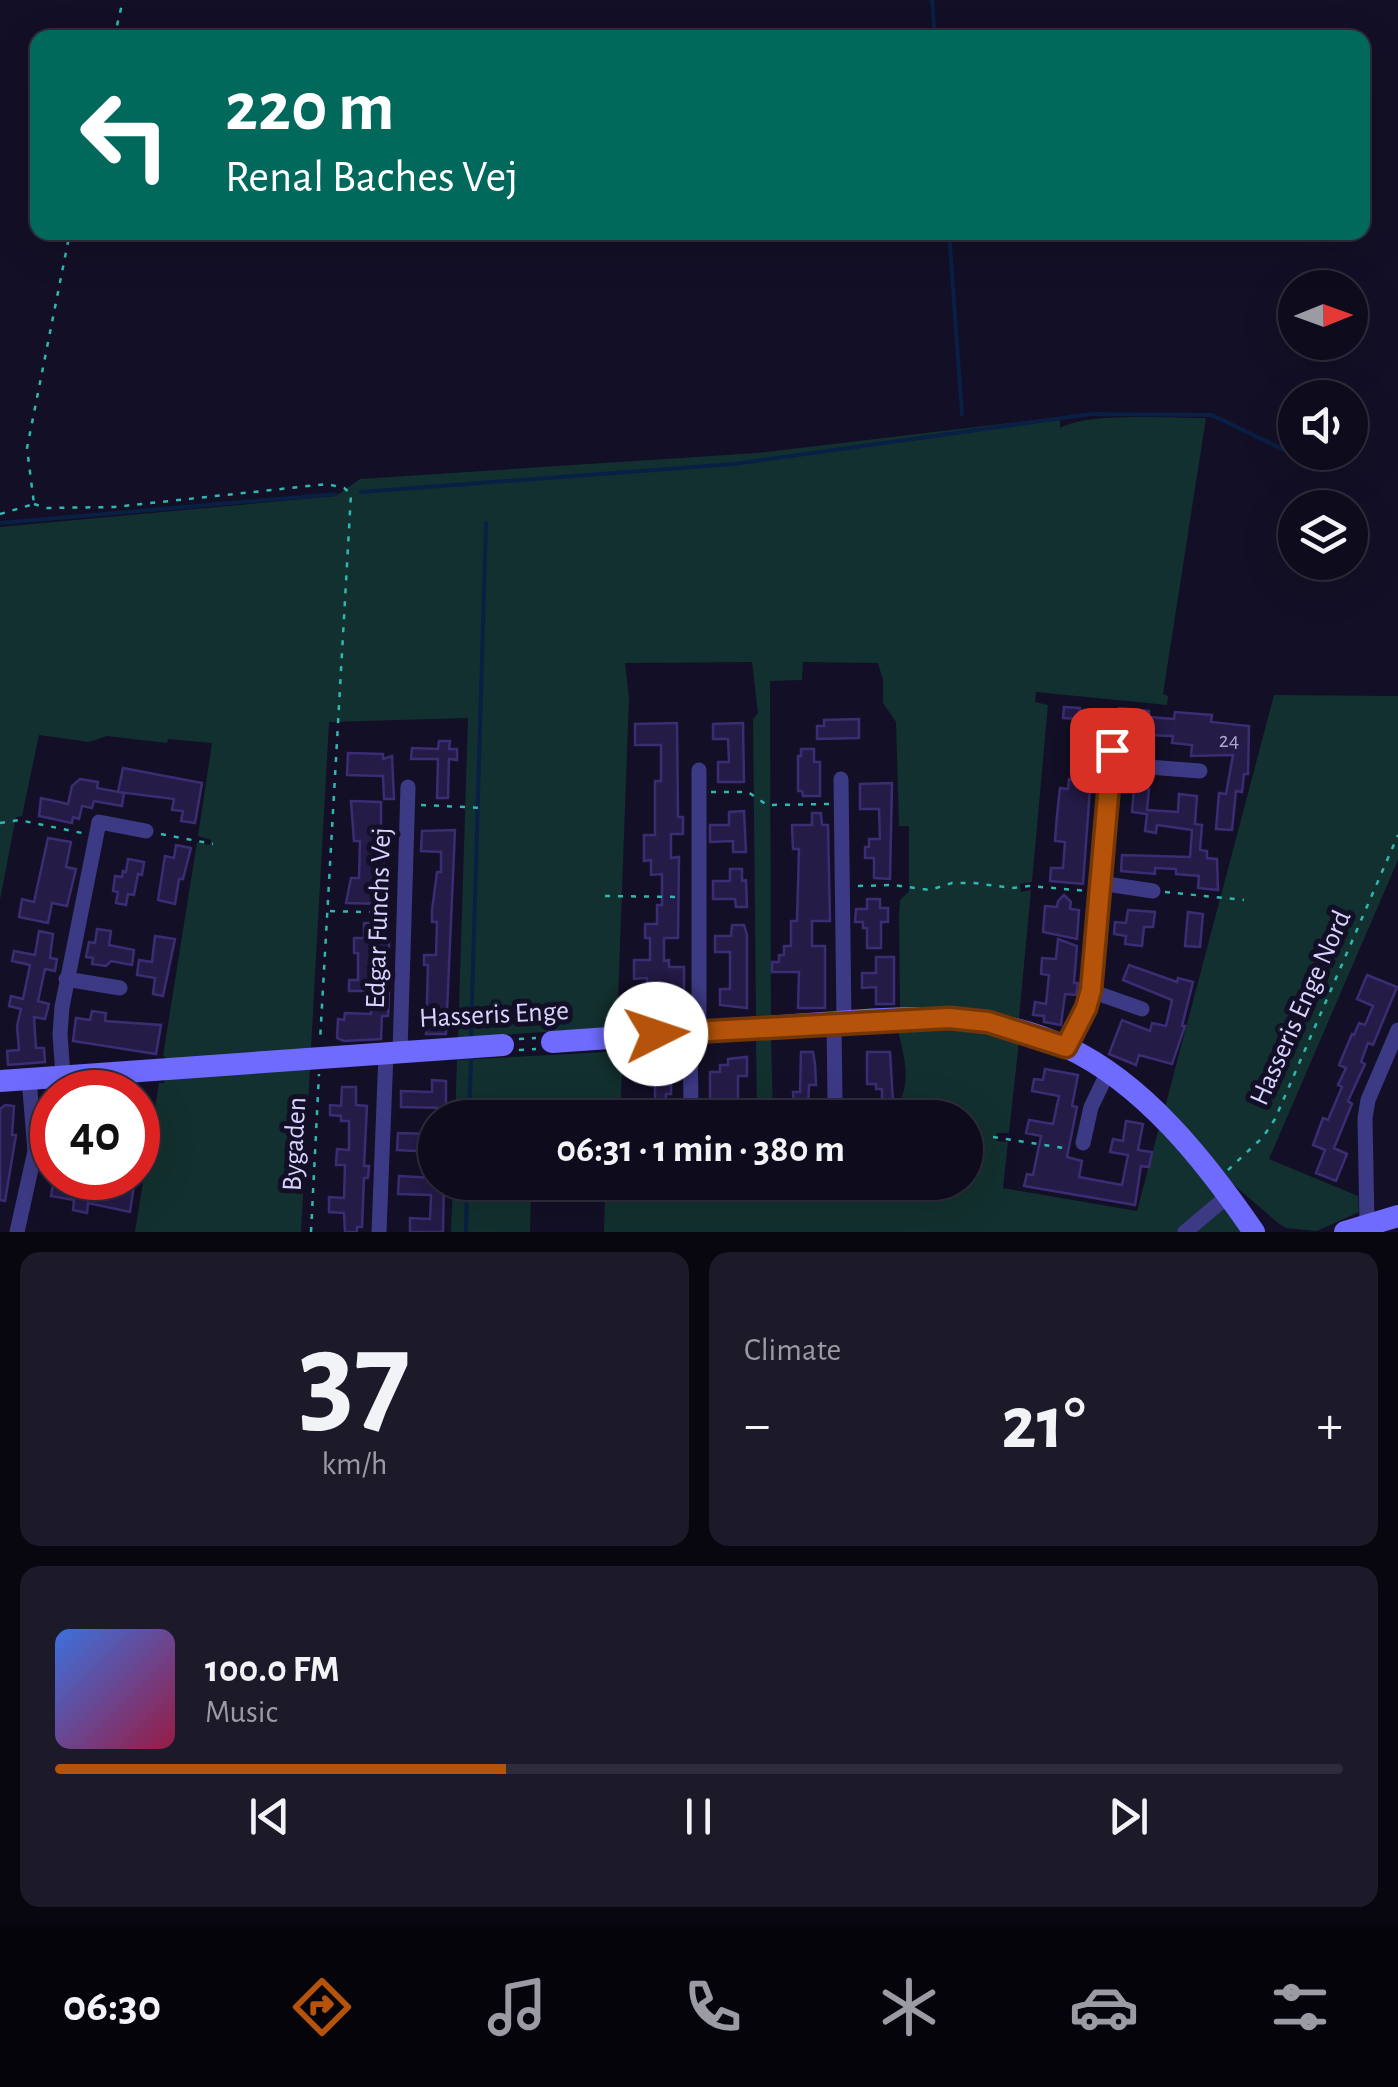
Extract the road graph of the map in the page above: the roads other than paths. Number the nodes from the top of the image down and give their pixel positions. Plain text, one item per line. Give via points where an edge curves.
1 (699, 770) dead end
2 (1200, 771) dead end
3 (842, 779) dead end
4 (408, 787) dead end
5 (146, 831) road end
6 (1100, 887) junction
7 (1153, 891) road end
8 (66, 979) junction
9 (120, 988) dead end
10 (1091, 990) junction
11 (1142, 1009) dead end
12 (839, 1022) junction
13 (1398, 1030) edge
14 (695, 1032) junction
15 (552, 1042) road end
16 (504, 1045) road end
17 (1066, 1047) junction
18 (393, 1052) junction
19 (62, 1070) edge
20 (148, 1070) edge
21 (1108, 1072) junction
22 (29, 1079) joint
23 (0, 1081) edge
24 (30, 1091) edge
25 (690, 1100) edge
26 (834, 1100) edge
27 (1084, 1144) road end
28 (30, 1174) edge
29 (1223, 1188) junction
30 (1398, 1216) edge
31 (1356, 1229) edge
32 (17, 1232) edge
33 (379, 1232) edge
34 (1186, 1232) edge
35 (1254, 1232) edge
36 (1272, 1232) edge

1 - 14 street
2 - 6 street via 1111,757
3 - 12 street
4 - 18 street, Edgar Funchs Vej
5 - 8 street via 99,822
6 - 7 street
6 - 10 street
8 - 9 street
8 - 19 street
10 - 11 street
10 - 17 street
12 - 14 street, Hasseris Enge
12 - 17 street, Hasseris Enge via 988,1022
12 - 26 street
13 - 31 street via 1368,1100
14 - 15 street, Hasseris Enge
14 - 25 street
16 - 18 street, Hasseris Enge
17 - 21 street, Hasseris Enge
18 - 20 street, Hasseris Enge
18 - 33 street, Edgar Funchs Vej
21 - 27 street via 1091,1106
21 - 29 street, Hasseris Enge via 1153,1110
22 - 23 street, Hasseris Enge
22 - 24 street
28 - 32 street
29 - 34 street
29 - 35 street, Hasseris Enge
29 - 36 street, Hasseris Enge
30 - 31 street

